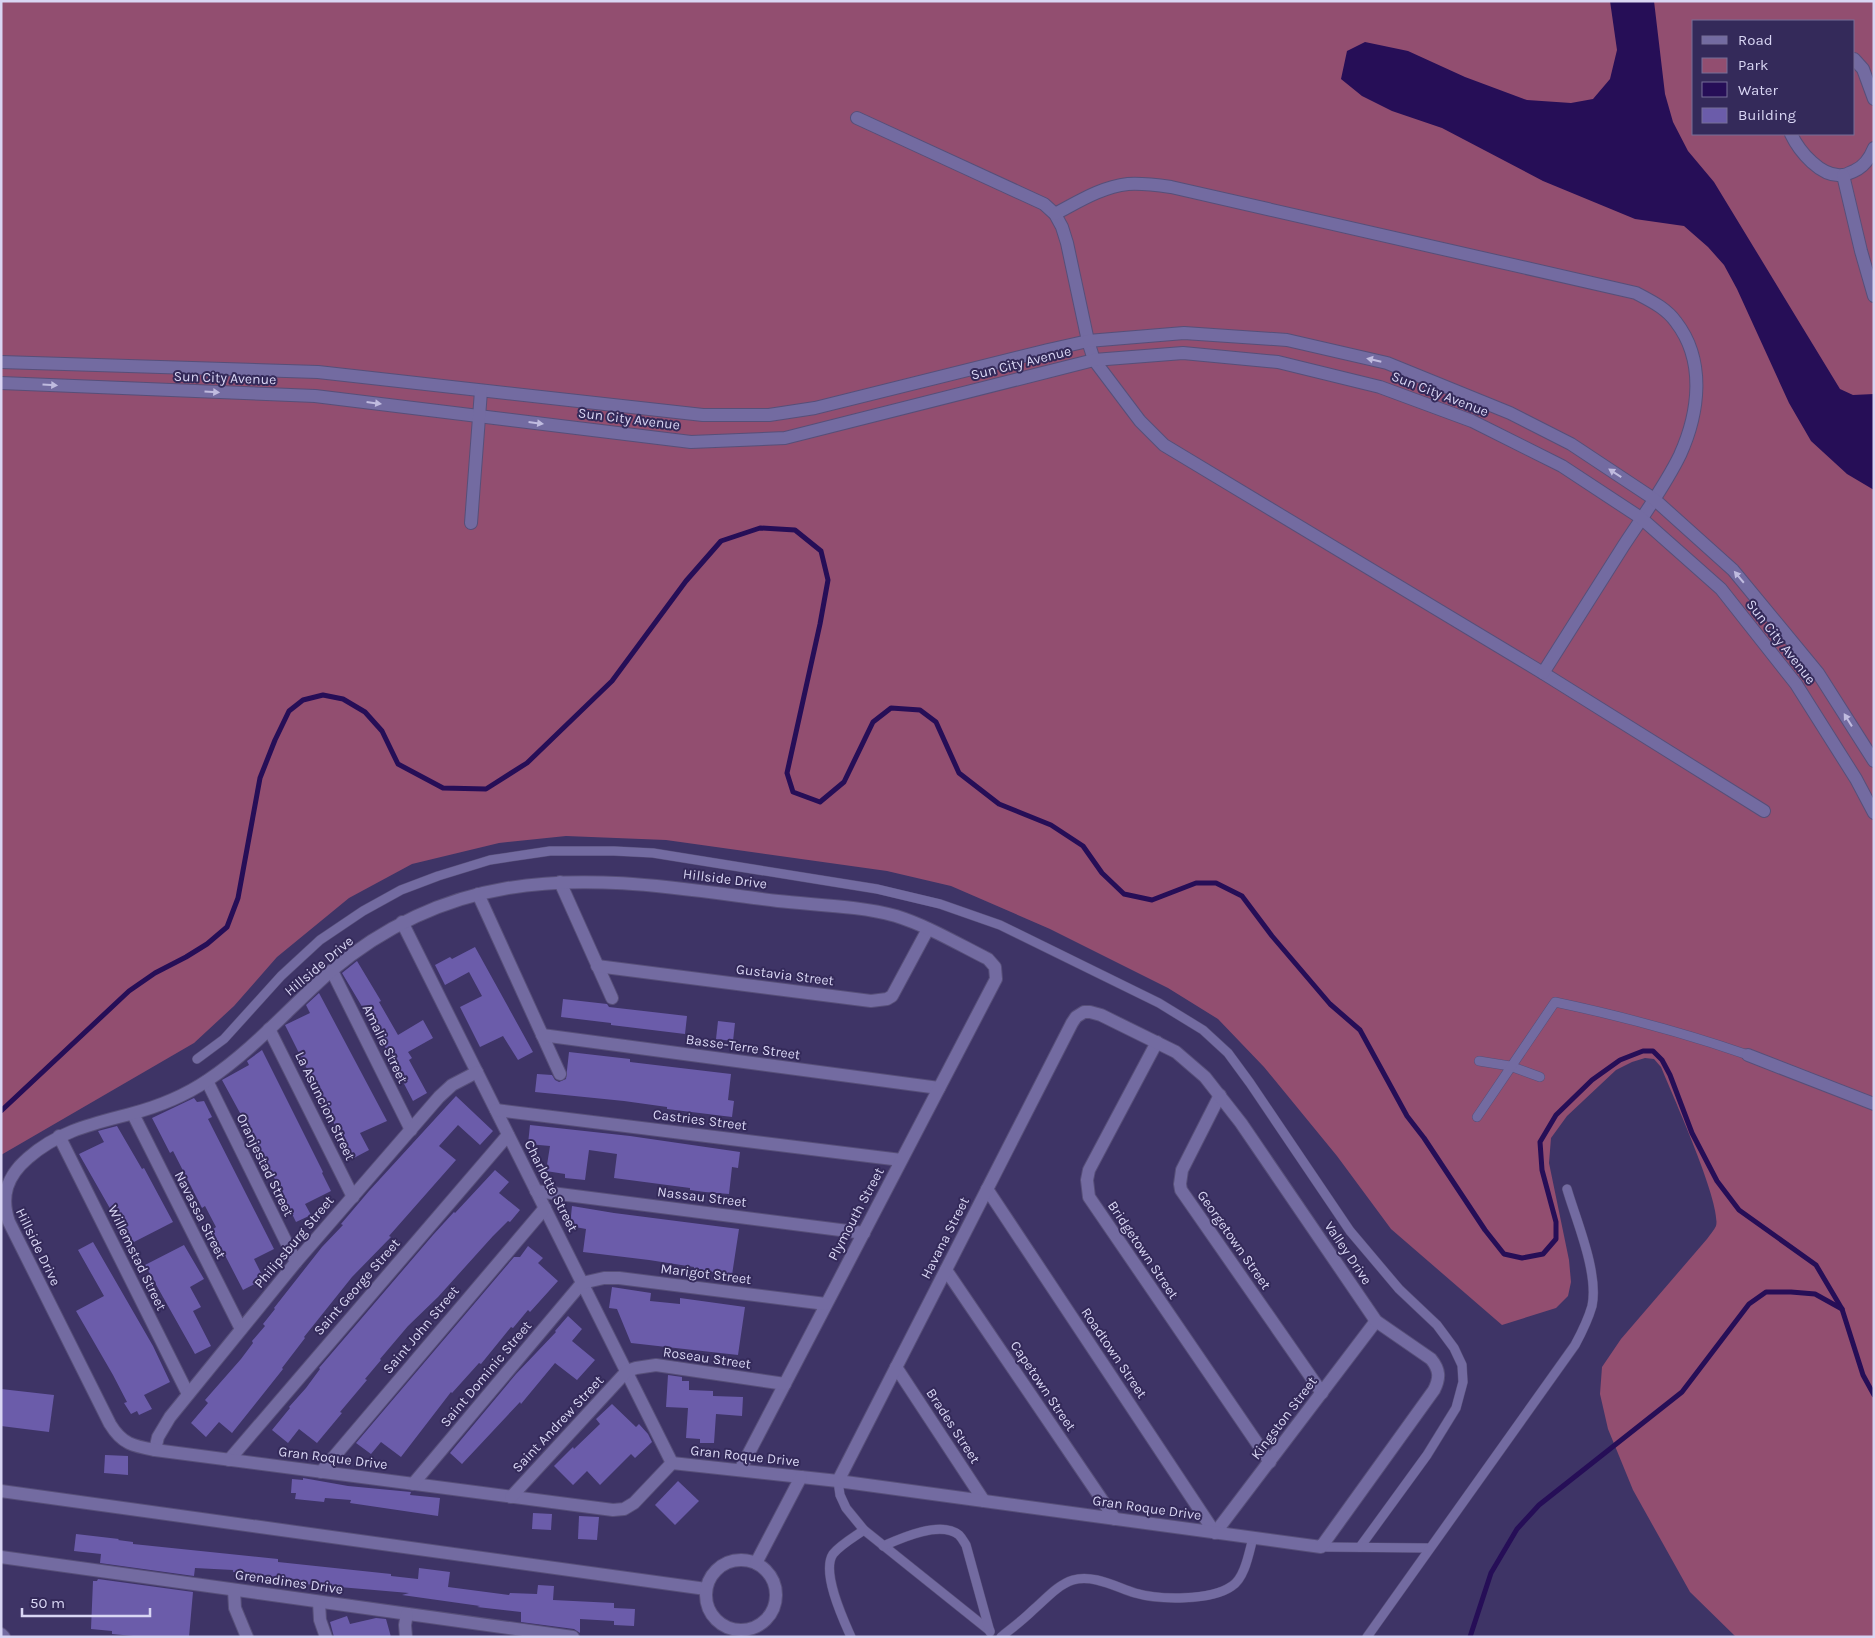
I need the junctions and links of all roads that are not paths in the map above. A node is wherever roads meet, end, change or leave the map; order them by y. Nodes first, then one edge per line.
1 (1855, 60) edge
2 (1868, 66) edge
3 (1874, 99) edge
4 (857, 118) dead end
5 (1792, 135) edge
6 (1874, 148) edge
7 (1843, 175) junction
8 (1055, 214) junction
9 (1874, 296) edge
10 (1088, 341) junction
11 (1094, 360) junction
12 (1, 362) edge
13 (1, 383) edge
14 (481, 391) junction
15 (480, 416) junction
16 (1654, 499) junction
17 (1641, 518) junction
18 (471, 523) dead end
19 (1542, 673) junction
20 (1874, 762) edge
21 (1764, 811) dead end
22 (1874, 814) edge
23 (560, 882) junction
24 (478, 894) junction
25 (402, 922) junction
26 (928, 929) junction
27 (598, 966) junction
28 (332, 971) junction
29 (996, 971) joint
30 (612, 998) dead end
31 (1084, 1012) joint
32 (269, 1029) junction
33 (542, 1035) junction
34 (1157, 1042) junction
35 (1748, 1055) joint
36 (197, 1059) dead end
37 (1479, 1061) dead end
38 (1510, 1066) junction
39 (477, 1072) junction
40 (560, 1074) dead end
41 (1540, 1076) dead end
42 (207, 1080) junction
43 (939, 1088) junction
44 (1220, 1095) junction
45 (1874, 1104) edge
46 (496, 1110) junction
47 (133, 1114) junction
48 (1477, 1117) dead end
49 (411, 1130) junction
50 (508, 1134) junction
51 (60, 1136) junction
52 (902, 1160) junction
53 (1566, 1188) dead end
54 (987, 1189) junction
55 (536, 1191) junction
56 (353, 1197) junction
57 (545, 1208) junction
58 (864, 1233) junction
59 (296, 1262) junction
60 (946, 1270) junction
61 (582, 1283) junction
62 (826, 1304) junction
63 (1376, 1321) junction
64 (241, 1329) junction
65 (896, 1367) junction
66 (626, 1371) junction
67 (785, 1384) junction
68 (1322, 1392) junction
69 (188, 1394) junction
70 (155, 1450) junction
71 (229, 1460) junction
72 (1270, 1462) junction
73 (672, 1463) junction
74 (740, 1470) junction
75 (320, 1472) junction
76 (801, 1477) junction
77 (838, 1481) junction
78 (413, 1484) junction
79 (1, 1491) edge
80 (511, 1497) junction
81 (984, 1501) junction
82 (1115, 1519) junction
83 (864, 1530) junction
84 (1215, 1533) junction
85 (1253, 1538) junction
86 (882, 1546) junction
87 (1321, 1547) junction
88 (1360, 1547) junction
89 (1429, 1548) junction
90 (1, 1557) edge
91 (756, 1563) junction
92 (706, 1589) junction
93 (234, 1590) junction
94 (319, 1602) junction
95 (407, 1614) junction
96 (501, 1632) edge
97 (756, 1632) edge
98 (1, 1634) edge
99 (991, 1634) edge
100 (4, 1637) edge
101 (247, 1637) edge
102 (326, 1637) edge
103 (406, 1637) edge
104 (573, 1637) edge
105 (851, 1637) edge
106 (1001, 1637) edge
107 (1367, 1637) edge

1 - 2 street
2 - 3 street
4 - 8 street
5 - 7 street
6 - 7 street
7 - 9 street
8 - 10 street
8 - 16 street
10 - 11 street
10 - 14 street, Sun City Avenue
16 -> 10 street, Sun City Avenue
15 -> 11 street, Sun City Avenue
11 - 17 street, Sun City Avenue
11 - 19 street
12 - 14 street, Sun City Avenue
13 -> 15 street, Sun City Avenue
14 - 15 street
15 - 18 street
16 - 17 street
20 -> 16 street, Sun City Avenue
17 - 19 street
17 - 22 street, Sun City Avenue
19 - 21 street
23 - 24 street, Hillside Drive
23 - 26 street, Hillside Drive
23 - 27 street
24 - 25 street, Hillside Drive
24 - 33 street
25 - 28 street, Hillside Drive
25 - 39 street, Charlotte Street
26 - 27 street, Gustavia Street
26 - 29 street, Hillside Drive
27 - 30 street
28 - 32 street, Hillside Drive
28 - 49 street, Amalie Street
29 - 43 street, Plymouth Street
31 - 34 street, Valley Drive
31 - 54 street, Havana Street
32 - 42 street, Hillside Drive
32 - 56 street, La Asuncion Street
33 - 40 street
33 - 43 street, Basse-Terre Street
34 - 44 street, Valley Drive
34 - 72 street, Bridgetown Street
35 - 38 lane
35 - 45 street
36 - 88 lane
37 - 38 lane
38 - 41 lane
38 - 48 lane
39 - 46 street, Charlotte Street
39 - 49 street, Philipsburg Street
42 - 47 street, Hillside Drive
42 - 59 street, Oranjestad Street
43 - 52 street, Plymouth Street
44 - 63 street, Valley Drive
44 - 68 street, Georgetown Street
46 - 50 street, Charlotte Street
46 - 52 street, Castries Street
47 - 51 street, Hillside Drive
47 - 64 street, Navassa Street
49 - 56 street, Philipsburg Street
50 - 55 street, Charlotte Street
50 - 71 street, Saint George Street
51 - 69 street, Willemstad Street
51 - 70 street, Hillside Drive
52 - 58 street, Plymouth Street
53 - 89 lane
54 - 60 street, Havana Street
54 - 84 street, Roadtown Street
55 - 57 street, Charlotte Street
55 - 58 street, Nassau Street
56 - 59 street, Philipsburg Street
57 - 61 street, Charlotte Street
57 - 75 street, Saint John Street
58 - 62 street, Plymouth Street
59 - 64 street, Philipsburg Street
60 - 65 street, Havana Street
60 - 82 street, Capetown Street
61 - 62 street, Marigot Street
61 - 66 street, Charlotte Street
61 - 78 street, Saint Dominic Street
62 - 67 street, Plymouth Street
63 - 68 street, Kingston Street
63 - 87 street, Valley Drive
64 - 69 street, Philipsburg Street
65 - 77 street, Havana Street
65 - 81 street, Brades Street
66 - 67 street, Roseau Street
66 - 73 street, Charlotte Street
66 - 80 street, Saint Andrew Street
67 - 74 street, Plymouth Street
68 - 72 street, Kingston Street
69 - 70 street, Philipsburg Street
70 - 71 street, Gran Roque Drive
71 - 75 street, Gran Roque Drive
72 - 84 street, Kingston Street
73 - 74 street, Gran Roque Drive
73 - 80 street, Gran Roque Drive
74 - 76 street, Gran Roque Drive
75 - 78 street, Gran Roque Drive
76 - 77 street, Gran Roque Drive
76 - 91 street
77 - 81 street, Gran Roque Drive
77 - 83 lane
78 - 80 street, Gran Roque Drive
79 - 92 street
81 - 82 street, Gran Roque Drive
82 - 84 street, Gran Roque Drive
83 - 86 lane
83 - 105 lane
84 - 85 street, Gran Roque Drive
85 - 87 street, Gran Roque Drive
85 - 106 lane
86 - 99 lane
86 - 99 lane
87 - 88 lane
88 - 89 lane
89 - 107 lane
90 - 93 street, Grenadines Drive
91 - 92 street
91 - 97 street
92 - 97 street
93 - 94 street, Grenadines Drive
93 - 101 street
94 - 95 street, Grenadines Drive
94 - 102 street
95 - 96 street, Grenadines Drive
95 - 103 street
96 - 104 street, Grenadines Drive
98 - 100 street

